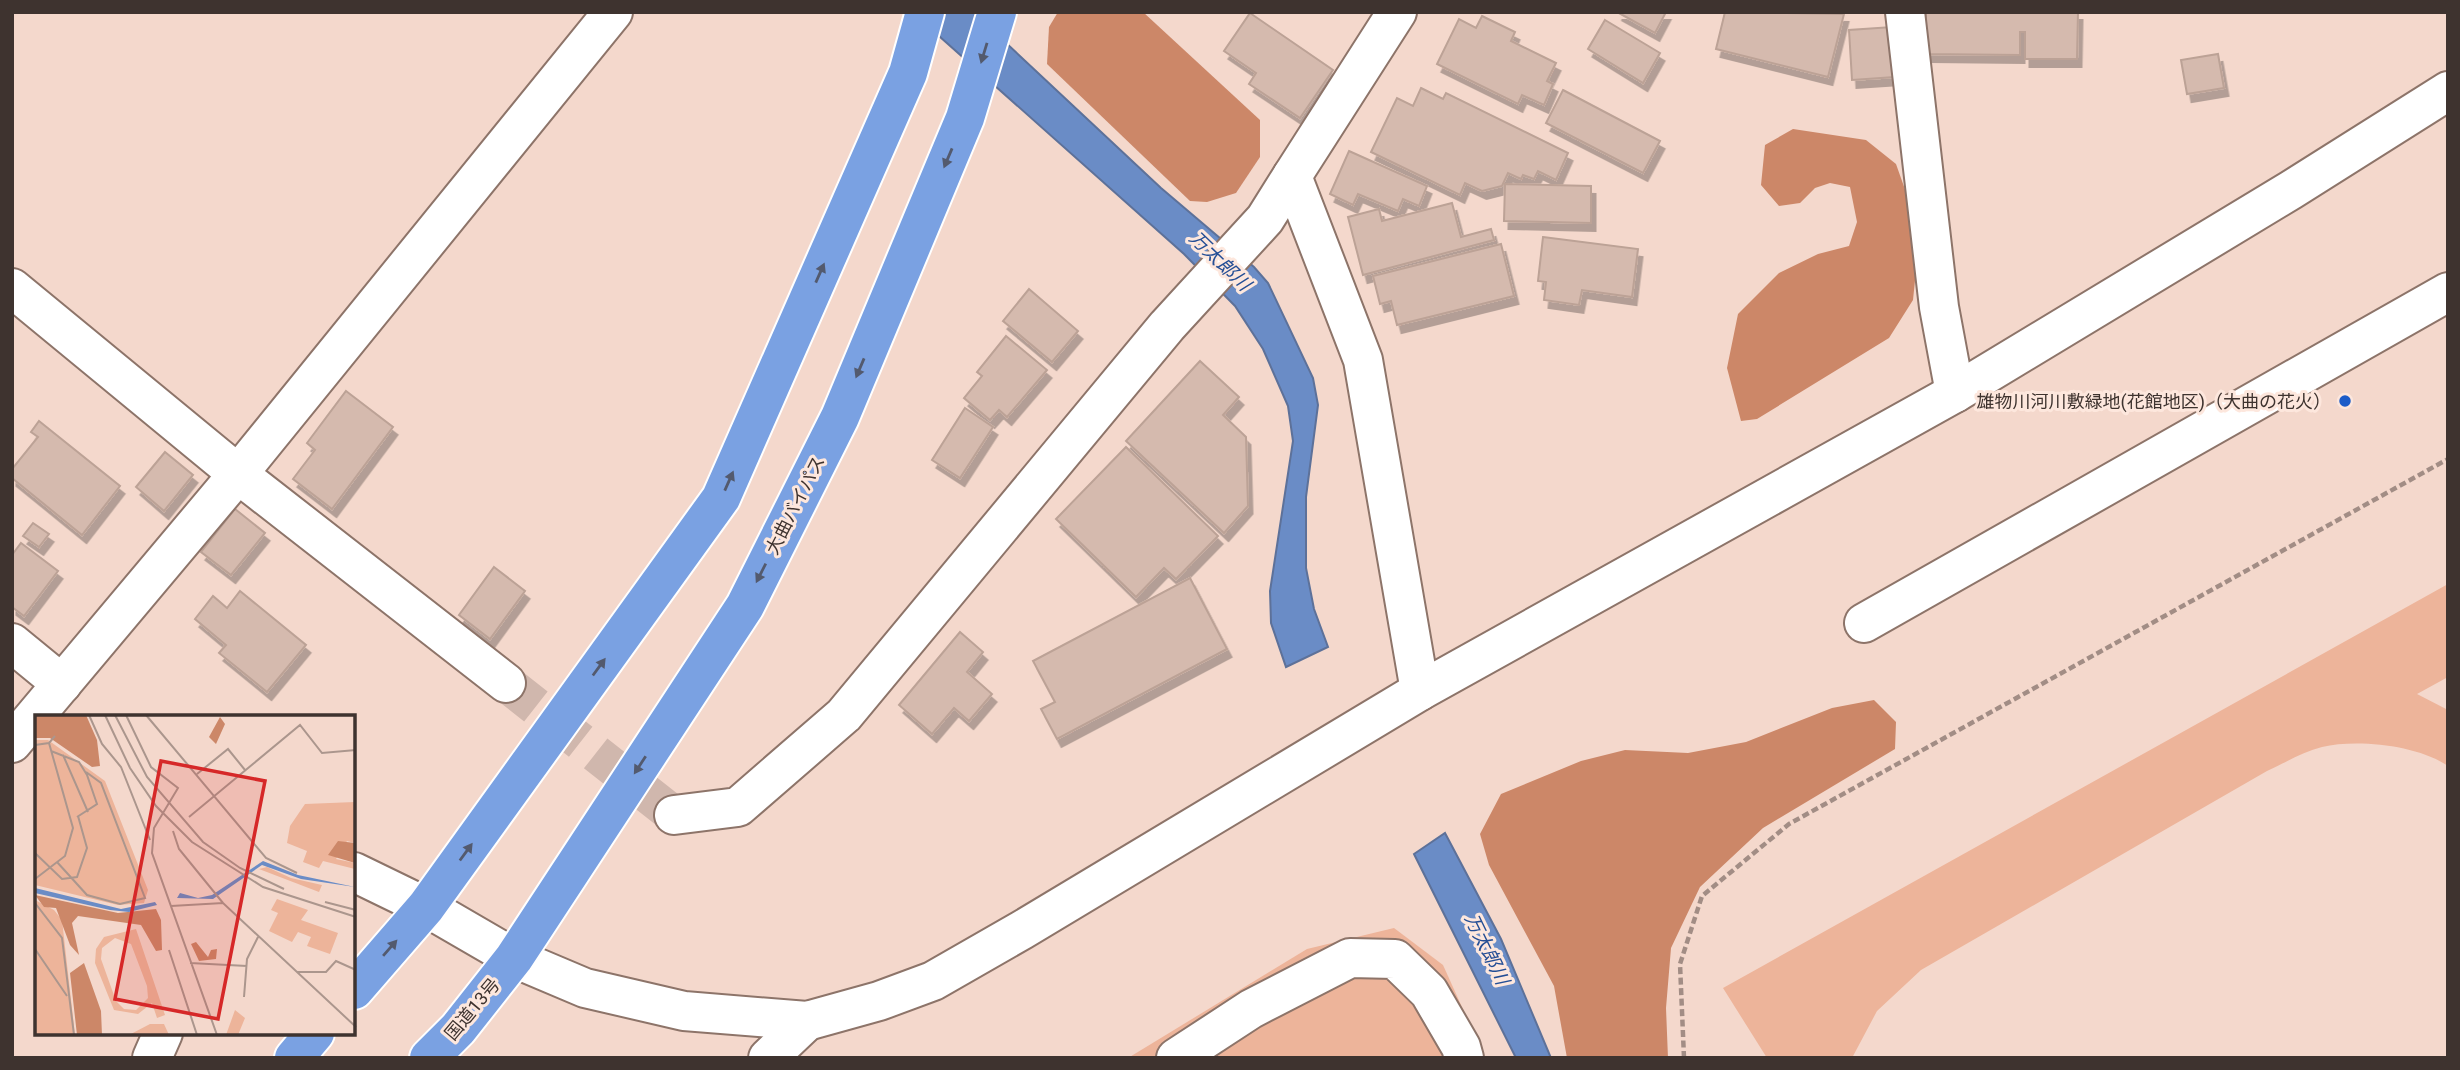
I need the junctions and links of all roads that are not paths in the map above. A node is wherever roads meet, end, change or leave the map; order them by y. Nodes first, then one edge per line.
1 (613, 12) edge
2 (997, 12) edge
3 (1398, 12) edge
4 (1906, 12) edge
5 (920, 30) edge
6 (2448, 91) edge
7 (1292, 176) junction
8 (12, 288) edge
9 (2448, 292) edge
10 (1955, 393) junction
11 (238, 474) junction
12 (1864, 623) dead end
13 (12, 643) edge
14 (62, 684) junction
15 (506, 684) tunnel mouth
16 (1420, 691) junction
17 (36, 715) edge
18 (35, 716) edge
19 (12, 743) edge
20 (674, 815) dead end
21 (355, 872) edge
22 (426, 907) junction
23 (514, 958) junction
24 (355, 989) edge
25 (807, 1021) junction
26 (162, 1035) edge
27 (313, 1035) edge
28 (152, 1058) edge
29 (294, 1058) edge
30 (429, 1058) edge
31 (768, 1058) edge
32 (1177, 1058) edge
33 (1464, 1058) edge

1 - 11 street
2 -> 23 highway, 大曲バイパス
3 - 7 street
4 - 10 street
22 -> 5 highway
6 - 10 street
7 - 16 street
7 - 20 street
8 - 11 street
9 - 12 street
10 - 16 street
11 - 14 street
11 - 15 street
13 - 14 street
14 - 17 street
16 - 25 street
18 - 19 street
21 - 22 street
22 - 23 street
24 -> 22 highway
23 - 25 street
23 - 30 highway, 国道13号
25 - 31 street
26 - 28 street
27 - 29 highway
32 - 33 street

